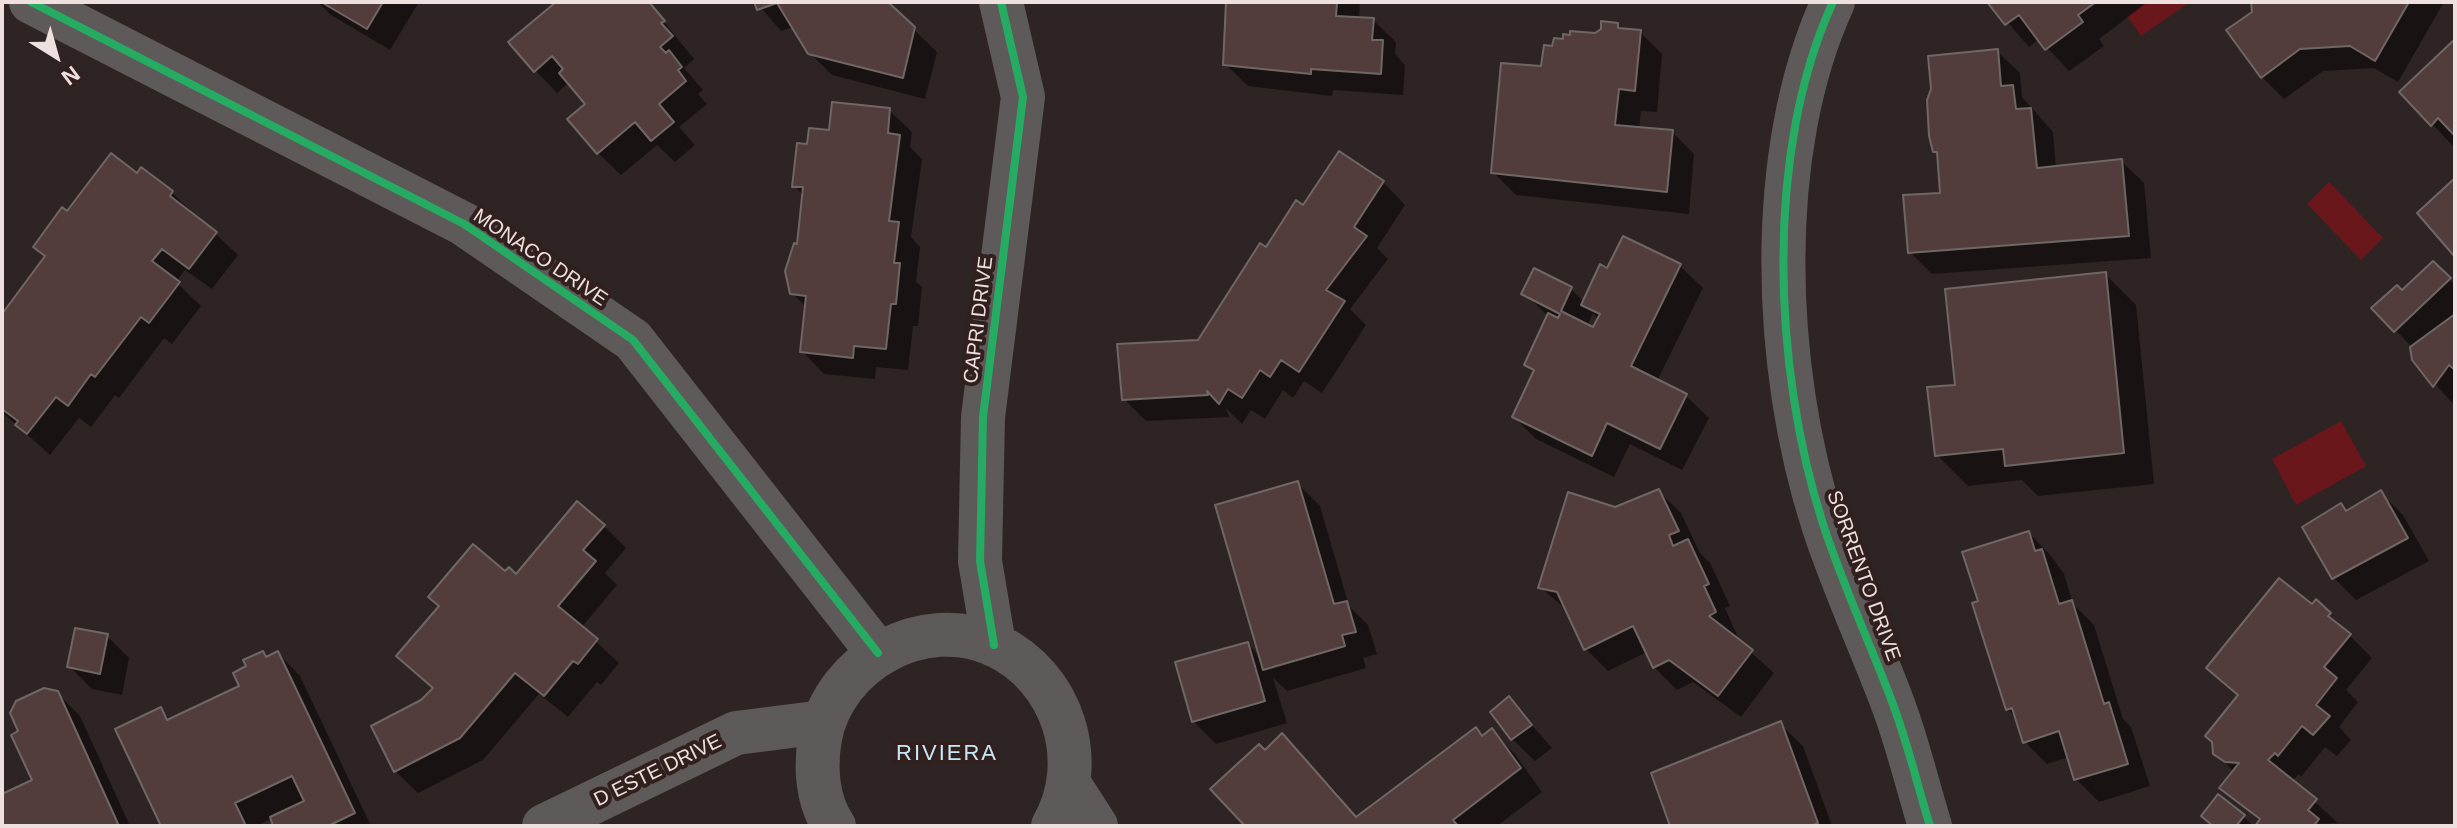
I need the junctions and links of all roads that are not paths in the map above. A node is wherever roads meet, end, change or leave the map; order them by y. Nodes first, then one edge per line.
1 (31, 2) edge
2 (1001, 2) edge
3 (1833, 2) edge
4 (994, 645) junction
5 (878, 653) junction
6 (823, 722) junction
7 (1069, 784) junction
8 (829, 825) edge
9 (544, 826) edge
10 (1053, 826) edge
11 (1096, 826) edge
12 (1930, 826) edge

1 - 5 street, MONACO DRIVE
2 - 4 street, CAPRI DRIVE
3 - 12 street, SORRENTO DRIVE
4 - 5 street
4 - 7 street
5 - 6 street
6 - 8 street
6 - 9 street, D ESTE DRIVE
7 - 10 street
7 - 11 street

